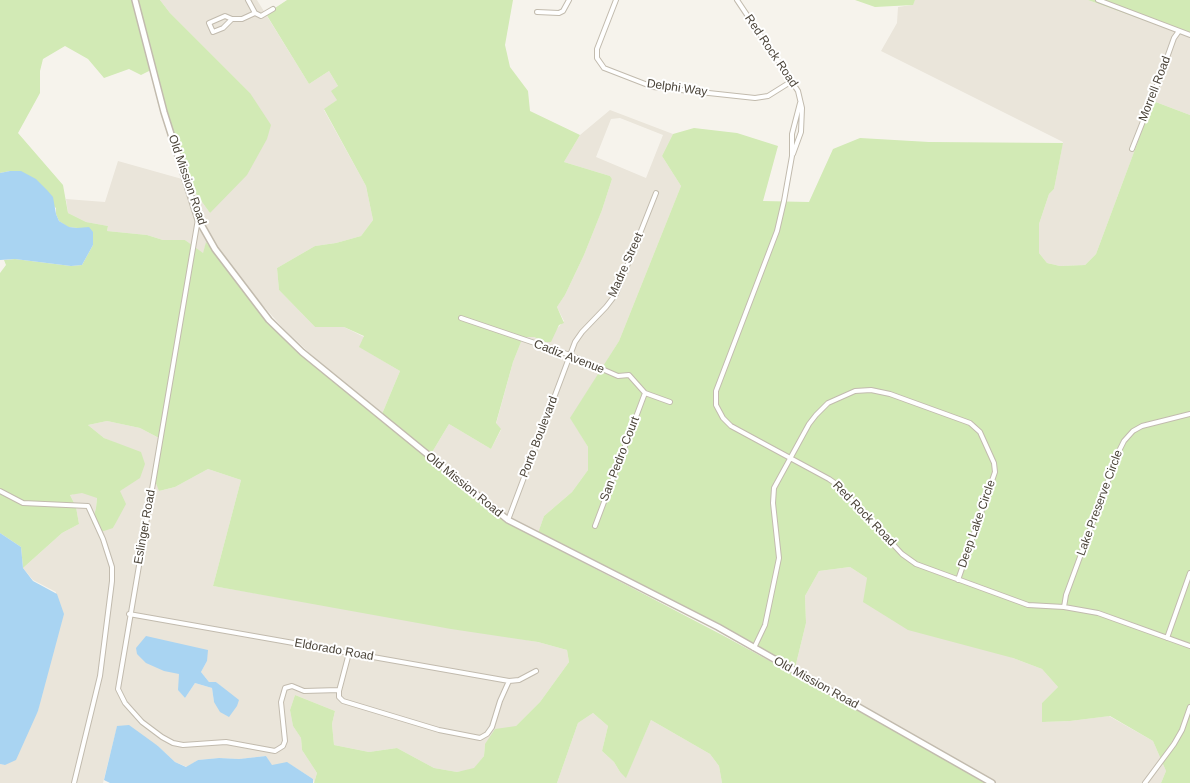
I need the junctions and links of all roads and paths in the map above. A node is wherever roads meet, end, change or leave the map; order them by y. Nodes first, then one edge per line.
1 (135, 0) edge
2 (248, 0) edge
3 (569, 0) edge
4 (616, 0) edge
5 (737, 0) edge
6 (1098, 0) edge
7 (273, 9) dead end
8 (537, 12) dead end
9 (255, 13) junction
10 (232, 19) junction
11 (1179, 31) junction
12 (1190, 35) edge
13 (792, 81) junction
14 (800, 104) junction
15 (793, 129) junction
16 (801, 132) junction
17 (1132, 149) dead end
18 (792, 156) junction
19 (656, 193) dead end
20 (198, 219) junction
21 (462, 318) dead end
22 (570, 355) junction
23 (645, 393) junction
24 (670, 402) dead end
25 (1190, 414) edge
26 (790, 458) junction
27 (0, 491) edge
28 (508, 520) junction
29 (595, 526) dead end
30 (1190, 573) edge
31 (958, 580) junction
32 (1064, 607) junction
33 (129, 614) junction
34 (1167, 638) junction
35 (1190, 646) edge
36 (754, 648) junction
37 (349, 653) junction
38 (536, 671) dead end
39 (510, 681) junction
40 (339, 690) junction
41 (1190, 708) edge
42 (74, 783) edge
43 (992, 783) edge
44 (1145, 783) edge

1 - 20 street, Old Mission Road
2 - 9 street
3 - 8 street
4 - 13 street, Delphi Way
5 - 13 street, Red Rock Road
6 - 11 street
7 - 9 street
9 - 10 street
10 - 10 street
11 - 12 street
11 - 17 street, Morrell Road
13 - 14 street, Red Rock Road
14 - 15 street, Red Rock Road
14 - 16 street, Red Rock Road
15 - 16 street
15 - 18 street, Red Rock Road
16 - 18 street, Red Rock Road
18 - 26 street, Red Rock Road
19 - 22 street, Madre Street
20 - 28 street, Old Mission Road
20 - 33 street, Eslinger Road
21 - 22 street, Cadiz Avenue
22 - 23 street, Cadiz Avenue
22 - 28 street, Porto Boulevard
23 - 24 street, Cadiz Avenue
23 - 29 street, San Pedro Court
25 - 32 street, Lake Preserve Circle
26 - 31 street, Red Rock Road
26 - 31 street, Deep Lake Circle
26 - 36 street, Deep Lake Circle
27 - 42 street
28 - 36 street, Old Mission Road
30 - 34 street
31 - 32 street, Red Rock Road
32 - 34 street, Red Rock Road
33 - 37 street, Eldorado Road
33 - 40 street, Eslinger Road
34 - 35 street, Red Rock Road
36 - 43 street, Old Mission Road
37 - 39 street, Eldorado Road
37 - 40 street
38 - 39 street, Eldorado Road
39 - 40 street
41 - 44 street

